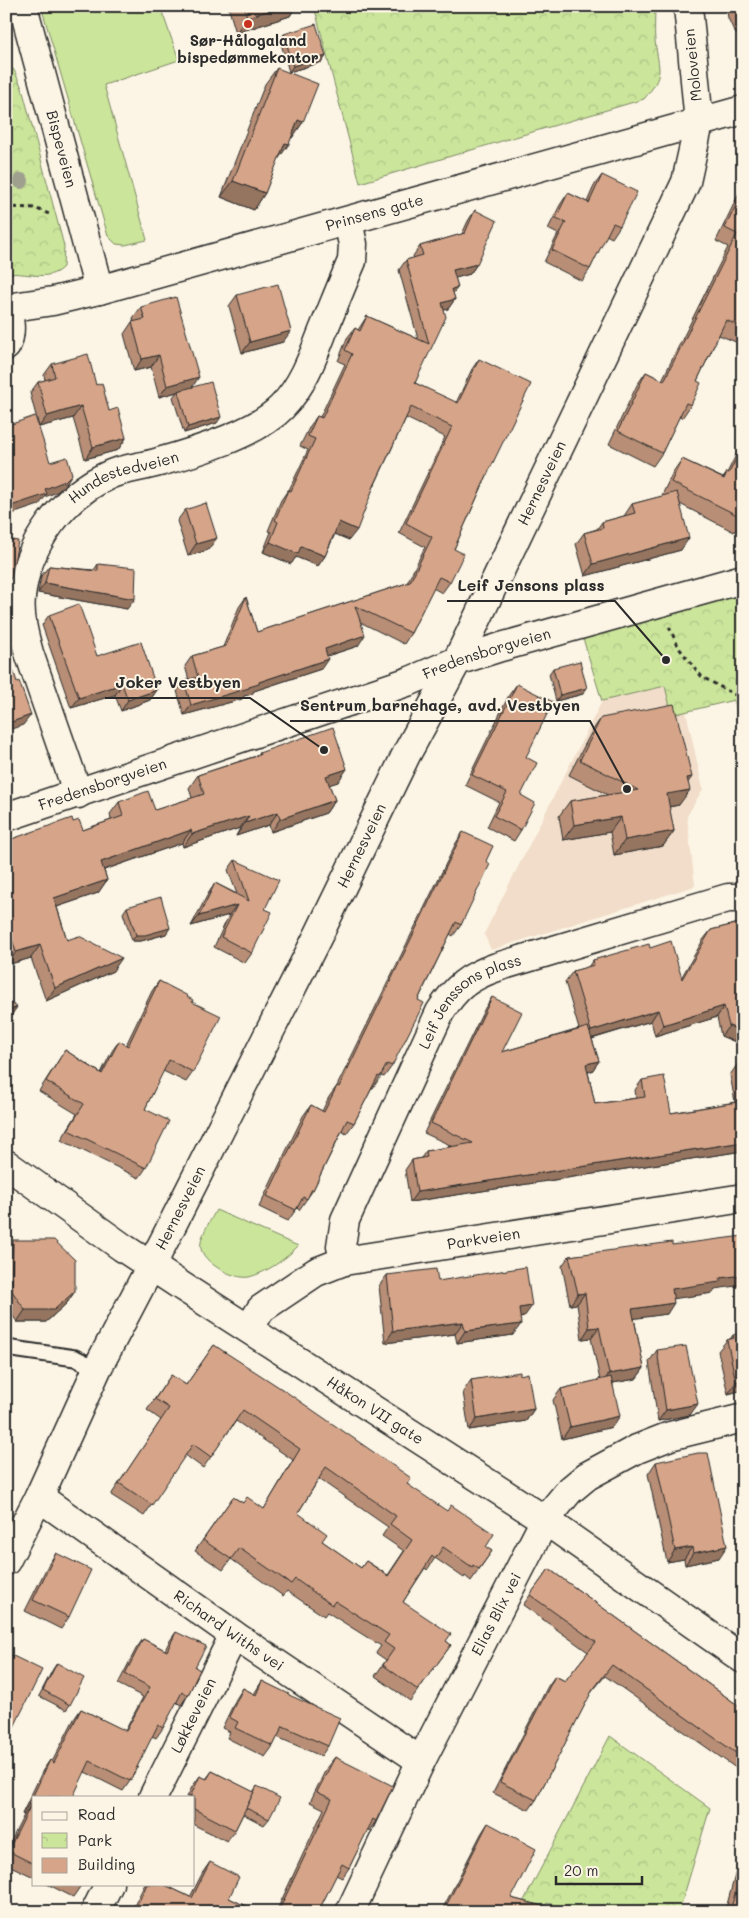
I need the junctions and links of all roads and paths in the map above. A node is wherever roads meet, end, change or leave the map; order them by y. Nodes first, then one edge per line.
1 (23, 6) edge
2 (688, 6) edge
3 (743, 110) edge
4 (699, 123) junction
5 (6, 206) edge
6 (56, 217) dead end
7 (348, 222) junction
8 (99, 290) junction
9 (7, 308) edge
10 (6, 346) edge
11 (743, 579) edge
12 (667, 622) dead end
13 (457, 661) junction
14 (743, 700) edge
15 (78, 794) junction
16 (6, 817) edge
17 (743, 898) edge
18 (6, 1164) edge
19 (743, 1198) edge
20 (344, 1261) junction
21 (152, 1265) junction
22 (248, 1328) junction
23 (6, 1348) edge
24 (97, 1369) junction
25 (743, 1418) edge
26 (39, 1497) junction
27 (545, 1520) junction
28 (6, 1561) edge
29 (234, 1635) junction
30 (743, 1659) edge
31 (421, 1761) junction
32 (154, 1796) edge
33 (108, 1886) edge
34 (95, 1912) edge
35 (350, 1912) edge

1 - 8 street, Bispeveien
2 - 4 street, Moloveien
3 - 4 street, Prinsens gate
4 - 7 street, Prinsens gate
4 - 13 street, Hernesveien
5 - 6 path
7 - 8 street, Prinsens gate
7 - 15 street, Hundestedveien
8 - 9 street, Prinsens gate
9 - 10 street
11 - 13 street, Fredensborgveien
12 - 14 path
13 - 15 street, Fredensborgveien
13 - 21 street, Hernesveien
15 - 16 street, Fredensborgveien
17 - 20 street, Leif Jenssons plass
18 - 21 street, Håkon VII gate
19 - 20 street, Parkveien
20 - 22 street, Parkveien
21 - 22 street, Håkon VII gate
21 - 24 street, Hernesveien
22 - 27 street, Håkon VII gate
23 - 24 lane
24 - 26 street, Hernesveien
25 - 27 street, Elias Blix vei
26 - 28 street, Hernesveien
26 - 29 street, Richard Withs vei
27 - 30 street, Håkon VII gate
27 - 31 street, Elias Blix vei
29 - 31 street, Richard Withs vei
29 - 32 street, Løkkeveien
31 - 35 street, Elias Blix vei
33 - 34 street

